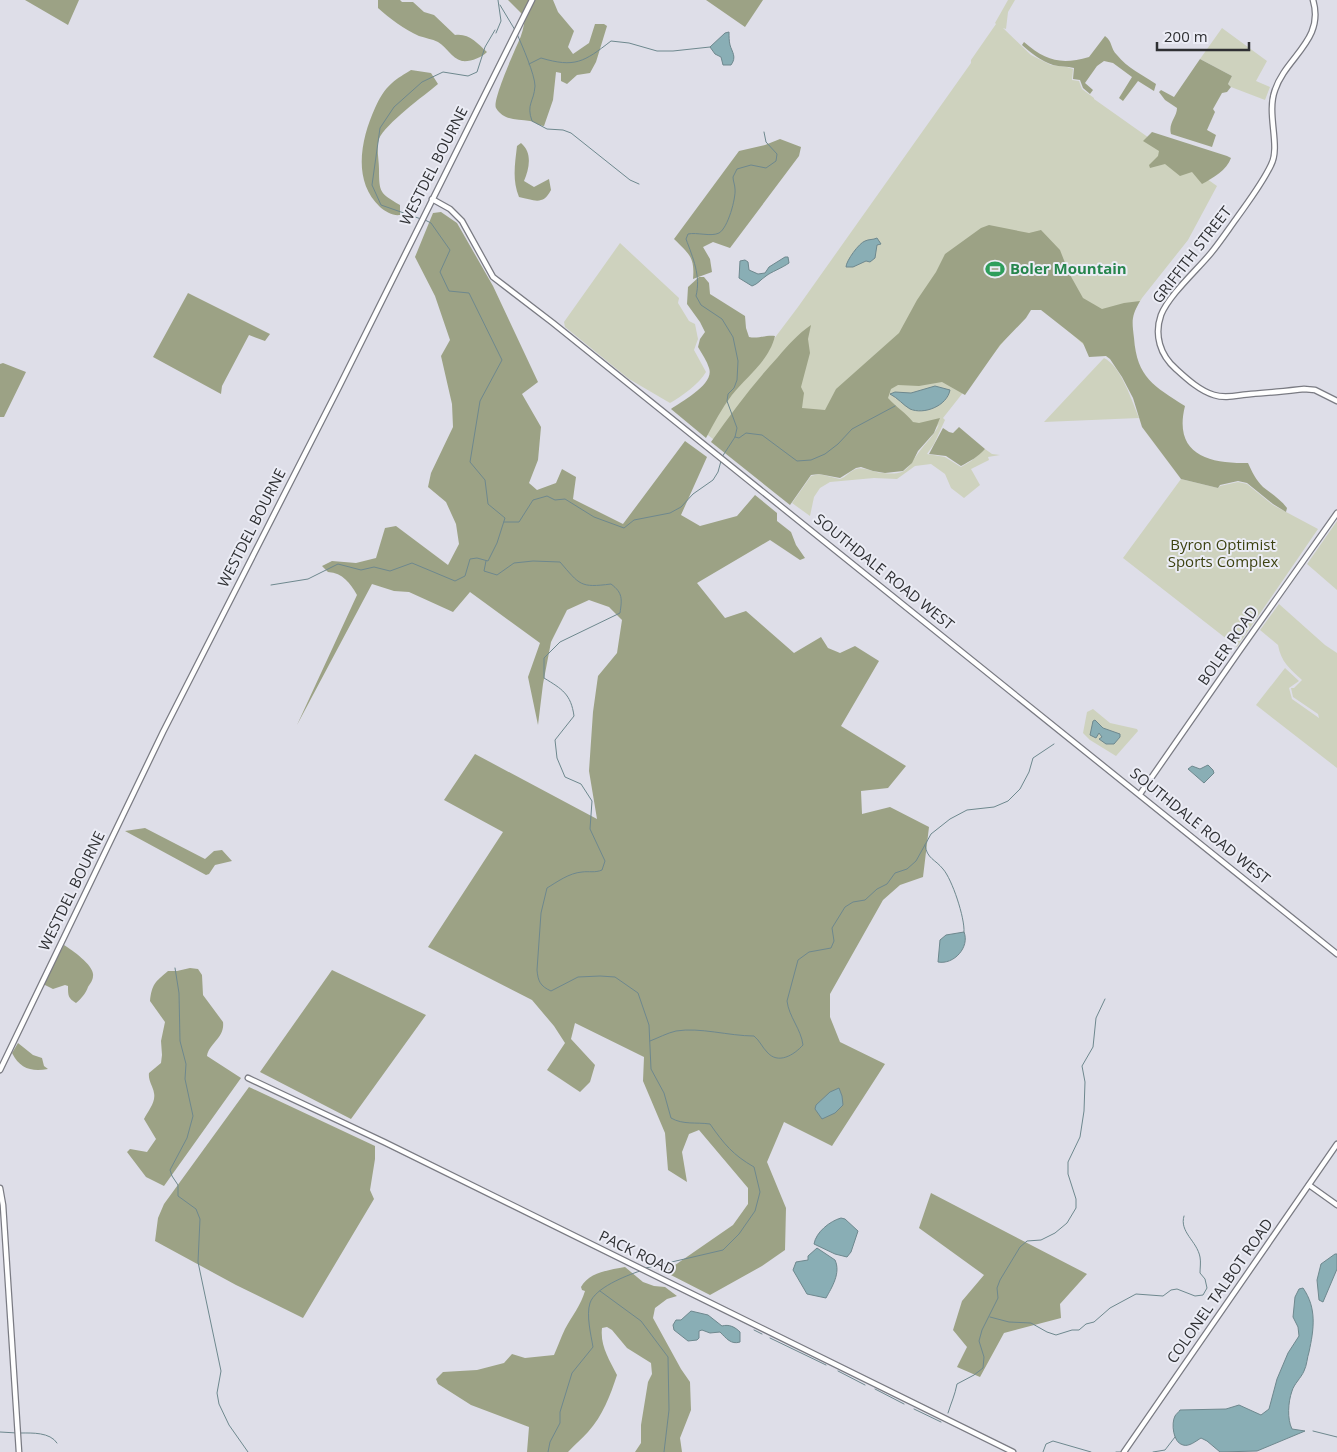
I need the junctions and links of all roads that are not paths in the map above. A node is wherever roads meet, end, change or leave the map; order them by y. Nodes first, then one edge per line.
1 (532, 0) edge
2 (1313, 0) edge
3 (432, 199) junction
4 (1337, 401) edge
5 (1337, 513) edge
6 (1140, 794) junction
7 (1337, 954) edge
8 (0, 1070) edge
9 (248, 1078) dead end
10 (1337, 1144) edge
11 (1309, 1184) junction
12 (0, 1188) edge
13 (1337, 1205) edge
14 (19, 1452) edge
15 (1014, 1452) edge
16 (1124, 1452) edge

1 - 3 main road, WESTDEL BOURNE
2 - 4 main road, GRIFFITH STREET
3 - 6 main road, SOUTHDALE ROAD WEST
3 - 8 main road, WESTDEL BOURNE
5 - 6 main road, BOLER ROAD
6 - 7 main road, SOUTHDALE ROAD WEST
9 - 15 main road, PACK ROAD
10 - 11 main road, COLONEL TALBOT ROAD
11 - 13 main road
11 - 16 main road, COLONEL TALBOT ROAD
12 - 14 main road

